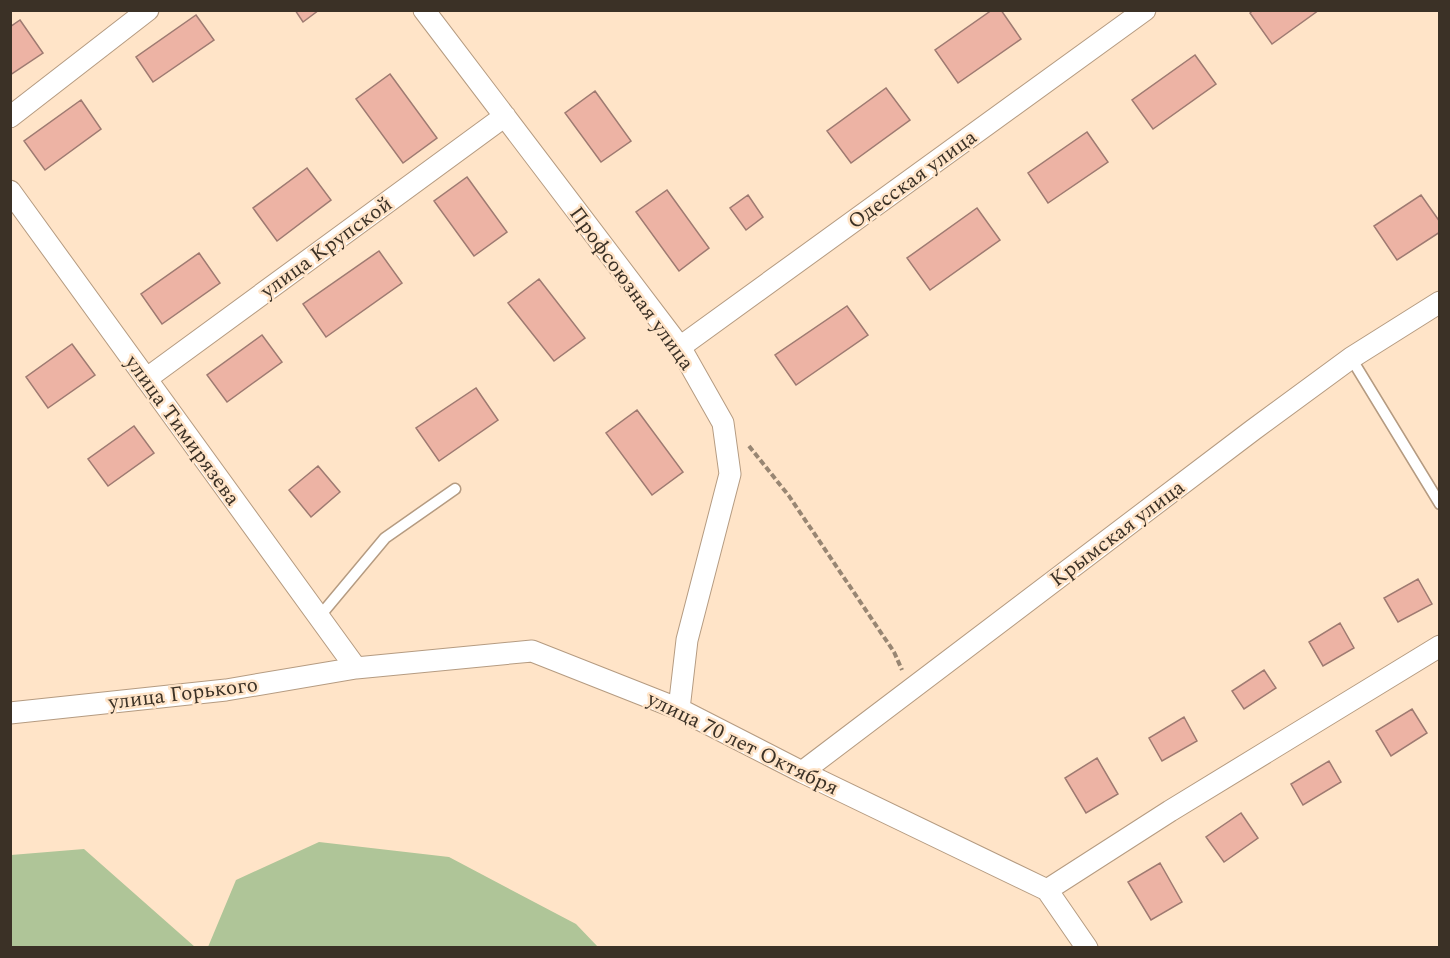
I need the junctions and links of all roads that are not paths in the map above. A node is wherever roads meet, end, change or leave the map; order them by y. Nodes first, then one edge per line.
1 (148, 10) edge
2 (1145, 10) edge
3 (430, 12) edge
4 (505, 116) junction
5 (10, 117) edge
6 (10, 191) edge
7 (1440, 302) edge
8 (680, 347) junction
9 (1352, 358) junction
10 (146, 379) junction
11 (456, 489) dead end
12 (1440, 504) edge
13 (319, 617) junction
14 (1440, 646) edge
15 (356, 668) junction
16 (679, 709) junction
17 (10, 712) edge
18 (802, 772) junction
19 (1047, 890) junction
20 (1087, 948) edge

1 - 5 street
2 - 8 street, Одесская улица
3 - 4 street, Профсоюзная улица
4 - 8 street, Профсоюзная улица
4 - 10 street, улица Крупской
6 - 10 street, улица Тимирязева
7 - 9 street, Крымская улица
8 - 16 street, Профсоюзная улица
9 - 12 lane
9 - 18 street, Крымская улица
10 - 13 street, улица Тимирязева
11 - 13 lane
13 - 15 street, улица Тимирязева
14 - 19 street
15 - 16 street, улица 70 лет Октября
15 - 17 street, улица Горького
16 - 18 street, улица 70 лет Октября
18 - 19 street, улица 70 лет Октября
19 - 20 street, улица 70 лет Октября

